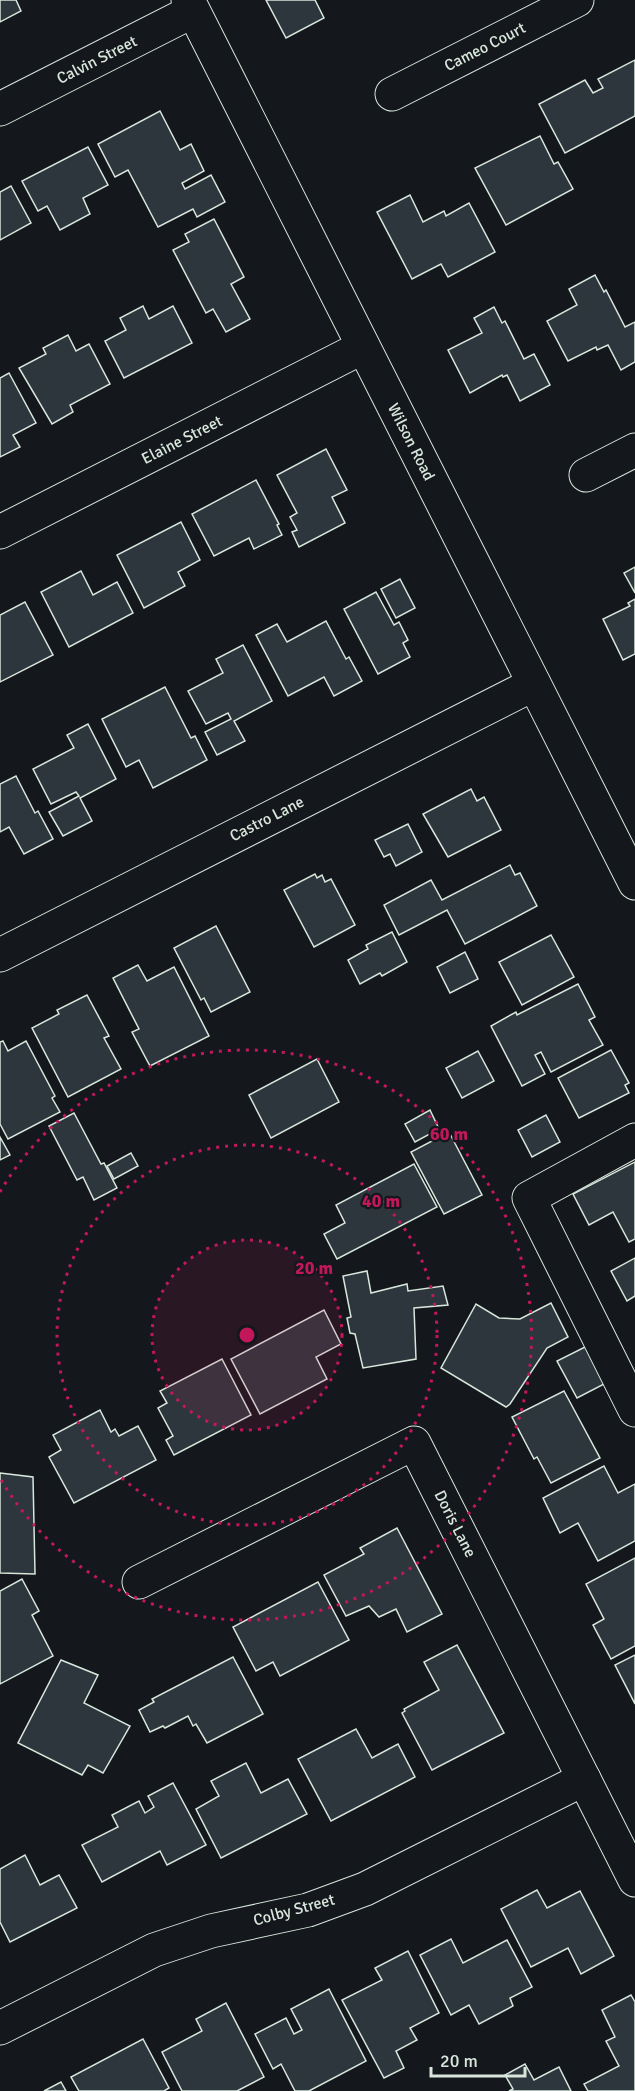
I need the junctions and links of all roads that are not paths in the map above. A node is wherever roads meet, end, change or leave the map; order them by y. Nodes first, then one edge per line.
1 (577, 0) edge
2 (190, 6) edge
3 (392, 94) dead end
4 (0, 109) edge
5 (363, 348) junction
6 (635, 450) edge
7 (586, 475) dead end
8 (0, 532) edge
9 (534, 684) junction
10 (635, 883) edge
11 (0, 955) edge
12 (635, 1140) edge
13 (635, 1410) edge
14 (139, 1582) dead end
15 (584, 1779) junction
16 (635, 1880) edge
17 (0, 2028) edge

1 - 3 street, Cameo Court
2 - 4 street, Calvin Street
2 - 5 street, Wilson Road
5 - 8 street, Elaine Street
5 - 9 street, Wilson Road
6 - 7 street
9 - 10 street, Wilson Road
9 - 11 street, Castro Lane
12 - 13 street
14 - 15 street, Doris Lane
15 - 16 street, Doris Lane
15 - 17 street, Colby Street

